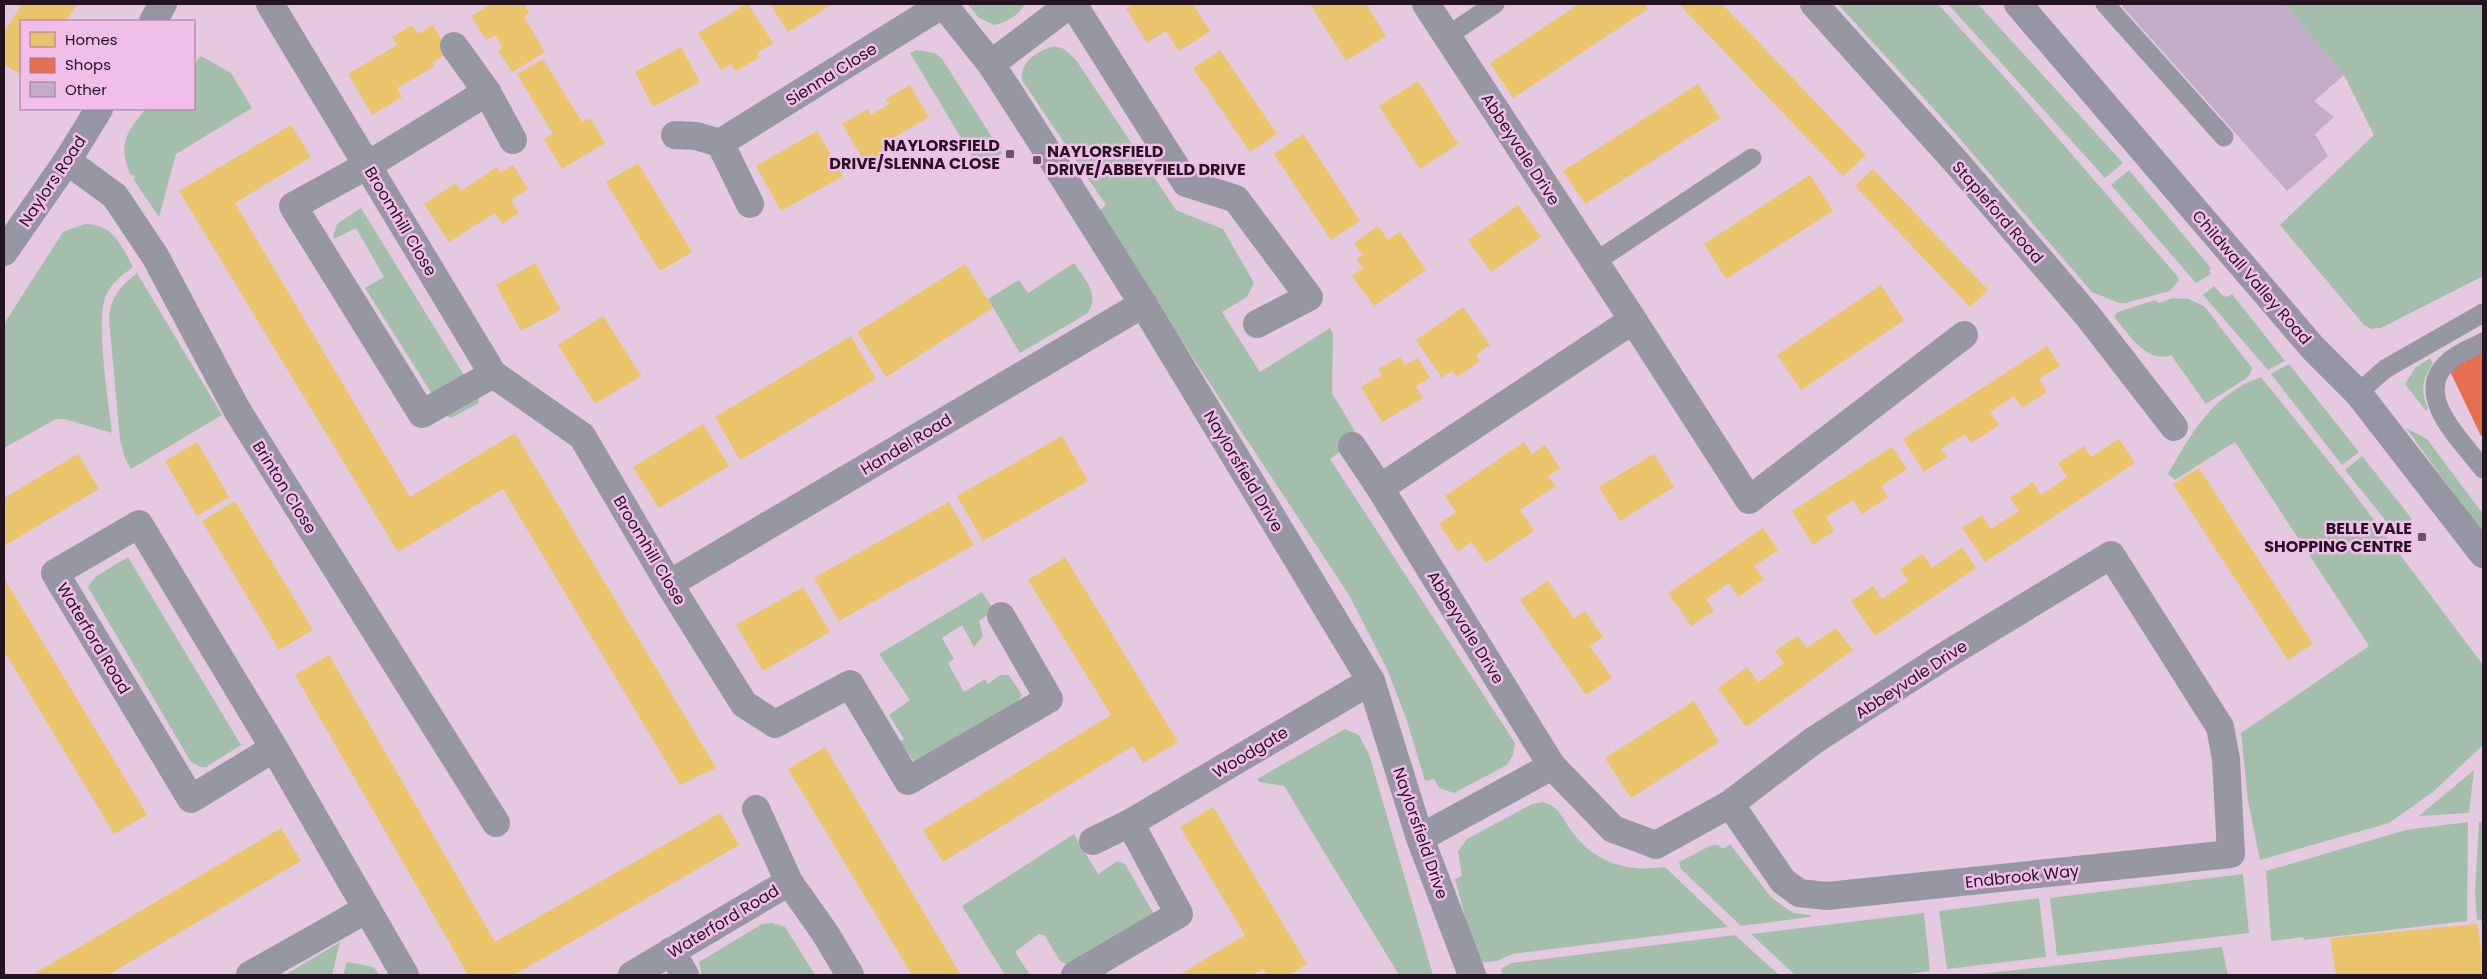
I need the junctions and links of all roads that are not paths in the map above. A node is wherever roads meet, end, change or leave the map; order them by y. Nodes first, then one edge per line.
1 (164, 4) edge
2 (270, 4) edge
3 (943, 4) edge
4 (1072, 4) edge
5 (1426, 4) edge
6 (1495, 4) edge
7 (1814, 4) edge
8 (2018, 4) edge
9 (2105, 4) edge
10 (154, 20) edge
11 (1447, 36) junction
12 (454, 46) dead end
13 (991, 64) junction
14 (488, 92) junction
15 (98, 110) edge
16 (675, 135) dead end
17 (2224, 137) dead end
18 (513, 140) dead end
19 (720, 143) junction
20 (1752, 158) dead end
21 (67, 161) junction
22 (368, 165) junction
23 (750, 204) dead end
24 (4, 252) edge
25 (1595, 262) junction
26 (1143, 304) junction
27 (2483, 312) edge
28 (1633, 320) junction
29 (1257, 324) dead end
30 (1964, 335) dead end
31 (2483, 342) edge
32 (493, 374) junction
33 (2358, 393) junction
34 (2174, 427) dead end
35 (1352, 446) dead end
36 (2483, 469) edge
37 (1380, 488) junction
38 (2483, 554) edge
39 (670, 584) junction
40 (1001, 616) dead end
41 (1371, 681) junction
42 (2220, 727) joint
43 (274, 748) junction
44 (1552, 766) junction
45 (1730, 804) junction
46 (756, 809) dead end
47 (496, 823) dead end
48 (1130, 823) junction
49 (1420, 838) junction
50 (1093, 842) dead end
51 (789, 882) junction
52 (367, 909) junction
53 (671, 951) junction
54 (250, 975) edge
55 (405, 975) edge
56 (632, 975) edge
57 (685, 975) edge
58 (850, 975) edge
59 (1075, 975) edge
60 (1472, 975) edge

1 - 10 main road
2 - 22 street, Broomhill Close
3 - 13 street, Naylorsfield Drive
3 - 19 street, Sienna Close
4 - 13 street
4 - 29 street
5 - 11 street, Abbeyvale Drive
6 - 11 lane
7 - 34 street, Stapleford Road
8 - 33 main road, Childwall Valley Road
9 - 17 lane
11 - 25 street, Abbeyvale Drive
12 - 14 street
13 - 26 street, Naylorsfield Drive
14 - 18 street
14 - 22 street
15 - 21 main road, Naylors Road
16 - 19 street
19 - 23 street
20 - 25 lane
21 - 24 main road, Naylors Road
21 - 47 street, Brinton Close
22 - 32 street, Broomhill Close
22 - 32 street
25 - 28 street, Abbeyvale Drive
26 - 39 street, Handel Road
26 - 41 street, Naylorsfield Drive
27 - 33 lane
28 - 30 street, Abbeyvale Drive
28 - 37 street
31 - 36 lane
32 - 39 street, Broomhill Close
33 - 38 main road, Childwall Valley Road
35 - 37 street, Abbeyvale Drive
37 - 44 street, Abbeyvale Drive
39 - 40 street, Broomhill Close
41 - 48 street, Woodgate
41 - 49 street, Naylorsfield Drive
42 - 45 street, Abbeyvale Drive
42 - 45 street, Endbrook Way
43 - 43 street, Waterford Road
43 - 52 street, Waterford Road
44 - 45 street, Abbeyvale Drive
44 - 49 street
46 - 51 street, Waterford Road
48 - 50 street, Woodgate
48 - 59 street
49 - 60 street, Naylorsfield Drive
51 - 53 street, Waterford Road
51 - 58 street, Waterford Road
52 - 54 street
52 - 55 street, Waterford Road
53 - 56 street, Waterford Road
53 - 57 street

